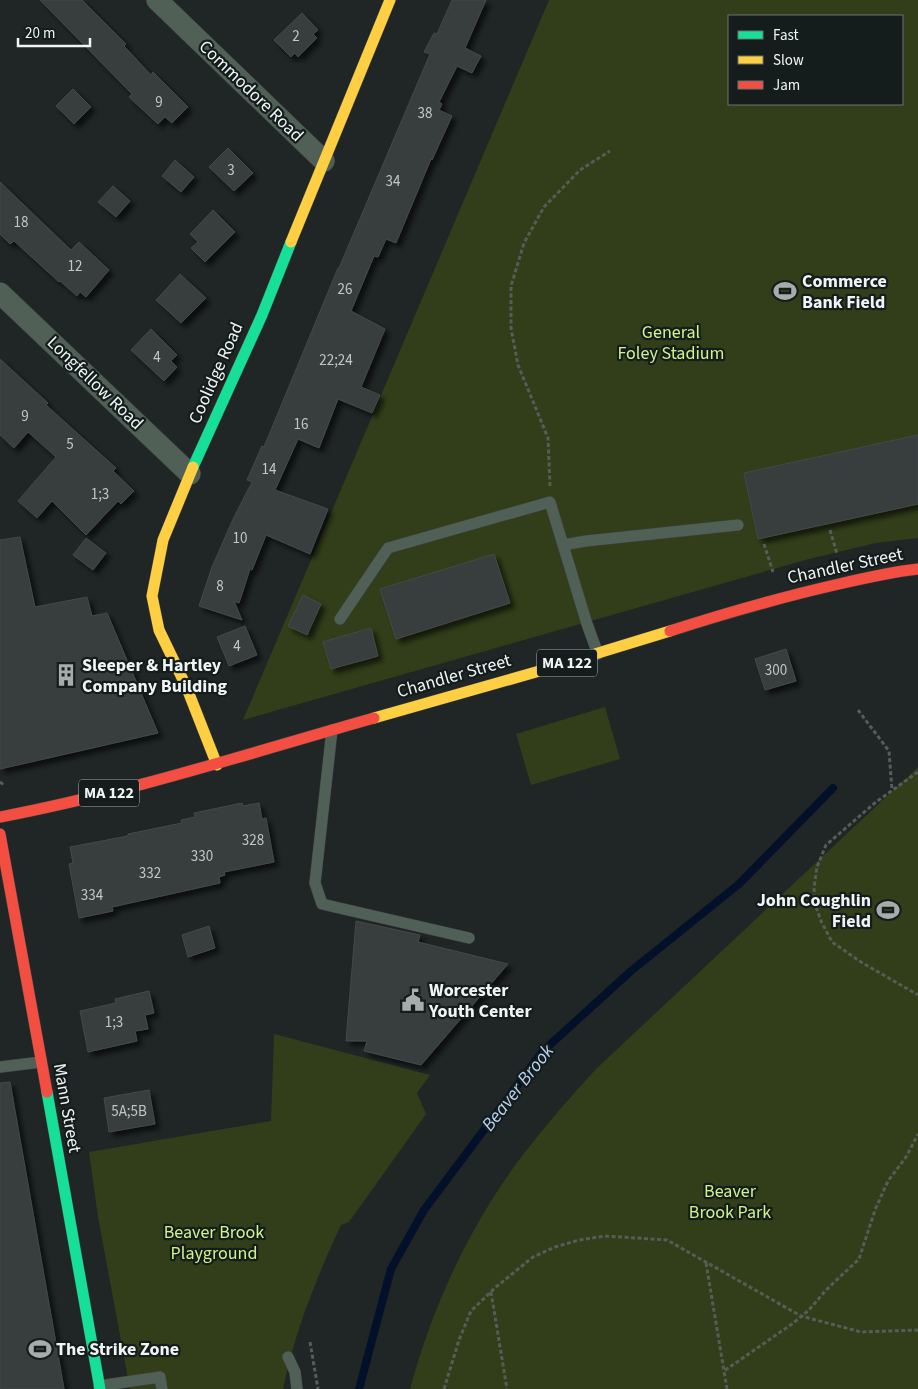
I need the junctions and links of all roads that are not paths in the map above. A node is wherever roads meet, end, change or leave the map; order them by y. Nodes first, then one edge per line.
1 (157, 0) edge
2 (390, 0) edge
3 (324, 161) junction
4 (0, 293) edge
5 (190, 474) junction
6 (738, 525) dead end
7 (563, 545) junction
8 (918, 569) edge
9 (340, 619) dead end
10 (598, 654) junction
11 (332, 730) junction
12 (217, 764) junction
13 (0, 817) edge
14 (0, 834) edge
15 (469, 938) dead end
16 (41, 1062) junction
17 (0, 1068) edge
18 (288, 1357) dead end
19 (100, 1387) edge
20 (162, 1389) edge
21 (297, 1389) edge

1 - 3 street, Commodore Road
2 - 3 street, Coolidge Road
3 - 5 street, Coolidge Road
4 - 5 street, Longfellow Road
5 - 12 street, Coolidge Road
6 - 7 lane
7 - 9 lane
7 - 10 lane
8 - 10 street, Chandler Street / MA 122
10 - 11 street, Chandler Street / MA 122
11 - 12 street, Chandler Street / MA 122
11 - 15 lane
12 - 13 street, Chandler Street / MA 122
14 - 16 street, Mann Street
16 - 17 lane
16 - 19 street, Mann Street
18 - 21 lane
19 - 20 lane

